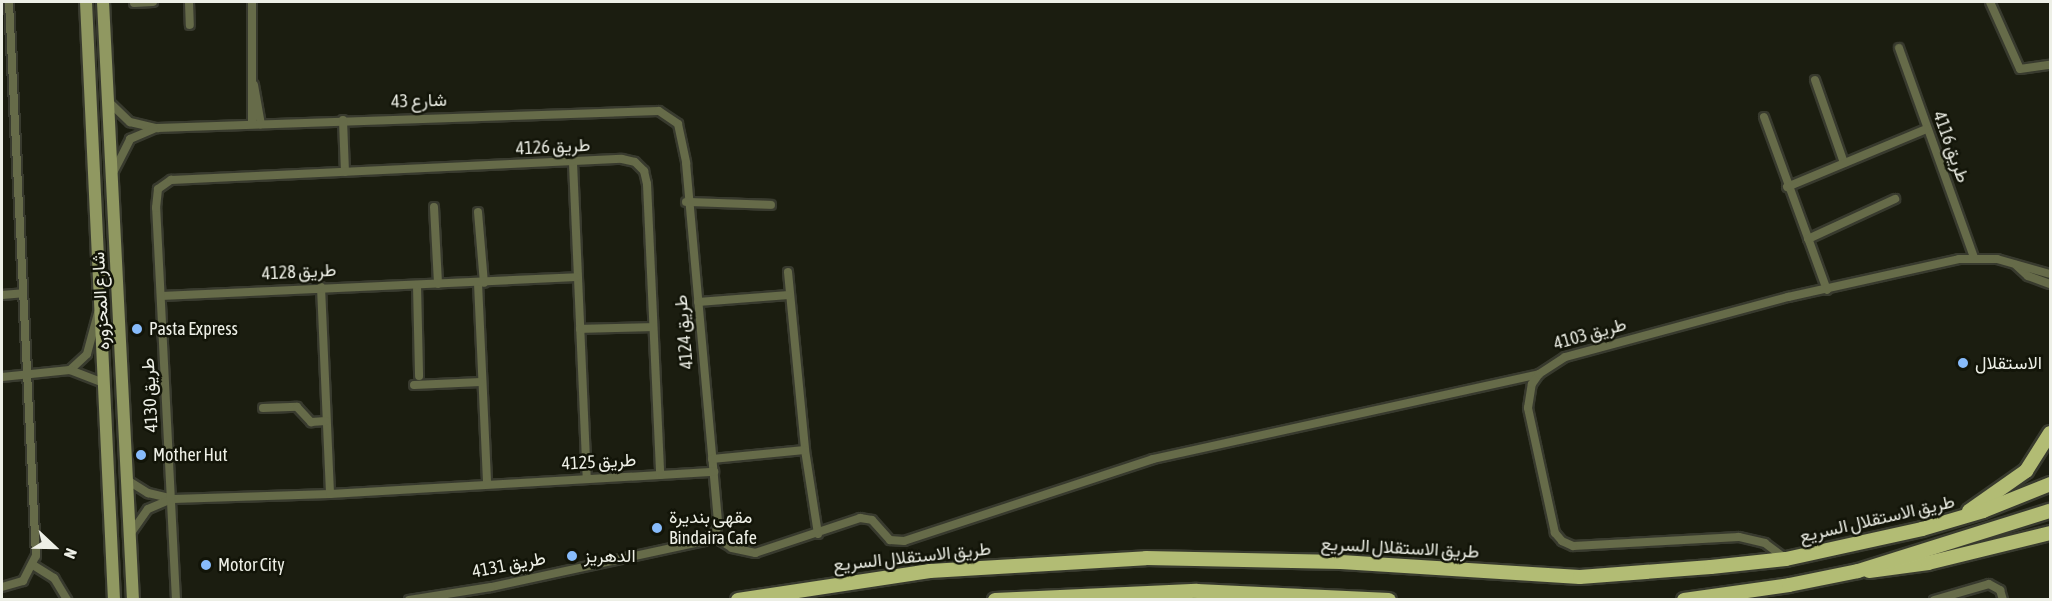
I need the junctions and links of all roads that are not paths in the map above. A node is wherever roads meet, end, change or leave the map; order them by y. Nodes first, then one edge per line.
1 (9, 2) edge
2 (86, 2) edge
3 (103, 2) edge
4 (153, 2) edge
5 (189, 2) edge
6 (252, 2) edge
7 (1990, 2) edge
8 (134, 3) edge
9 (190, 25) dead end
10 (1899, 48) dead end
11 (2050, 66) edge
12 (1815, 80) dead end
13 (108, 102) junction
14 (1764, 117) dead end
15 (344, 120) junction
16 (256, 124) junction
17 (678, 124) joint
18 (157, 128) junction
19 (1926, 129) junction
20 (573, 163) junction
21 (1844, 163) junction
22 (345, 172) junction
23 (112, 174) junction
24 (1787, 187) junction
25 (158, 189) joint
26 (1894, 199) dead end
27 (687, 202) junction
28 (771, 205) dead end
29 (434, 207) dead end
30 (478, 212) dead end
31 (1808, 239) junction
32 (1974, 257) junction
33 (2016, 265) junction
34 (788, 272) dead end
35 (2050, 274) edge
36 (576, 277) junction
37 (481, 283) junction
38 (438, 284) junction
39 (2050, 284) edge
40 (417, 285) junction
41 (321, 287) junction
42 (1827, 290) junction
43 (23, 293) junction
44 (2, 295) edge
45 (789, 295) junction
46 (161, 296) junction
47 (698, 302) junction
48 (99, 307) junction
49 (652, 327) junction
50 (580, 329) junction
51 (70, 370) junction
52 (1539, 374) junction
53 (26, 375) junction
54 (419, 376) dead end
55 (2, 377) edge
56 (102, 382) junction
57 (481, 382) junction
58 (414, 385) dead end
59 (263, 408) dead end
60 (326, 421) junction
61 (2050, 433) edge
62 (805, 450) junction
63 (712, 459) junction
64 (714, 472) junction
65 (660, 475) junction
66 (587, 479) junction
67 (127, 480) junction
68 (487, 484) junction
69 (2050, 484) edge
70 (330, 494) junction
71 (173, 499) junction
72 (2050, 511) edge
73 (1956, 520) junction
74 (2050, 533) edge
75 (818, 534) junction
76 (130, 535) junction
77 (713, 536) junction
78 (1786, 559) junction
79 (33, 565) junction
80 (1858, 571) junction
81 (2, 587) edge
82 (1385, 599) edge
83 (67, 600) edge
84 (114, 600) edge
85 (133, 600) edge
86 (176, 600) edge
87 (409, 600) edge
88 (738, 600) edge
89 (994, 600) edge
90 (1389, 600) edge
91 (1684, 600) edge
92 (1934, 600) edge
93 (2003, 600) edge

1 - 43 street
2 - 48 main road, شارع المحزوره
3 - 13 main road, شارع المحزوره
4 - 8 street
5 - 9 street
6 - 16 street
7 - 11 street
10 - 19 street, طريق 4116
12 - 21 street
13 - 18 street, شارع 43
13 - 23 main road, شارع المحزوره
14 - 24 street
15 - 16 street, شارع 43
15 - 17 street, شارع 43
15 - 22 street
16 - 18 street, شارع 43
17 - 27 street, طريق 4124
18 - 23 street, شارع 43
19 - 21 street
19 - 32 street, طريق 4116
20 - 22 street, طريق 4126
20 - 36 street
20 - 49 street, طريق 4126
21 - 24 street
22 - 25 street, طريق 4126
23 - 67 main road, شارع المحزوره
24 - 31 street
25 - 46 street, طريق 4130
26 - 31 street
27 - 28 street
27 - 47 street, طريق 4124
29 - 38 street
30 - 37 street
31 - 42 street
32 - 33 street, طريق 4103
32 - 42 street, طريق 4103
33 - 35 street, طريق 4103
33 - 39 street, طريق 4103
34 - 45 street
36 - 37 street, طريق 4128
36 - 50 street
37 - 38 street, طريق 4128
37 - 57 street
38 - 40 street, طريق 4128
40 - 41 street, طريق 4128
40 - 54 street
41 - 46 street, طريق 4128
41 - 60 street
42 - 52 street, طريق 4103
43 - 44 street
43 - 53 street
45 - 47 street
45 - 62 street
46 - 71 street, طريق 4130
47 - 63 street, طريق 4124
48 - 51 street
48 - 56 main road, شارع المحزوره
49 - 50 street
49 - 65 street, طريق 4126
50 - 66 street
51 - 53 street
51 - 56 street
52 - 75 street
52 - 78 street, طريق 4103
53 - 55 street
53 - 79 street
56 - 84 main road, شارع المحزوره
57 - 58 street
57 - 68 street
59 - 60 street
60 - 70 street
61 - 73 main road
62 - 63 street
62 - 75 street
63 - 64 street
64 - 65 street, طريق 4125
64 - 77 street
65 - 66 street, طريق 4125
66 - 68 street, طريق 4125
67 - 71 street, طريق 4125
67 - 76 main road, شارع المحزوره
68 - 70 street, طريق 4125
69 - 73 main road, طريق الاستقلال السريع
70 - 71 street, طريق 4125
71 - 76 street, طريق 4125
71 - 86 street, طريق 4130
72 - 80 main road
73 - 78 main road, طريق الاستقلال السريع
74 - 80 main road
75 - 77 street
76 - 85 main road, شارع المحزوره
77 - 87 street, طريق 4131
78 - 88 main road, طريق الاستقلال السريع
79 - 81 street
79 - 83 street
80 - 91 main road
82 - 89 main road
82 - 90 main road
92 - 93 street

